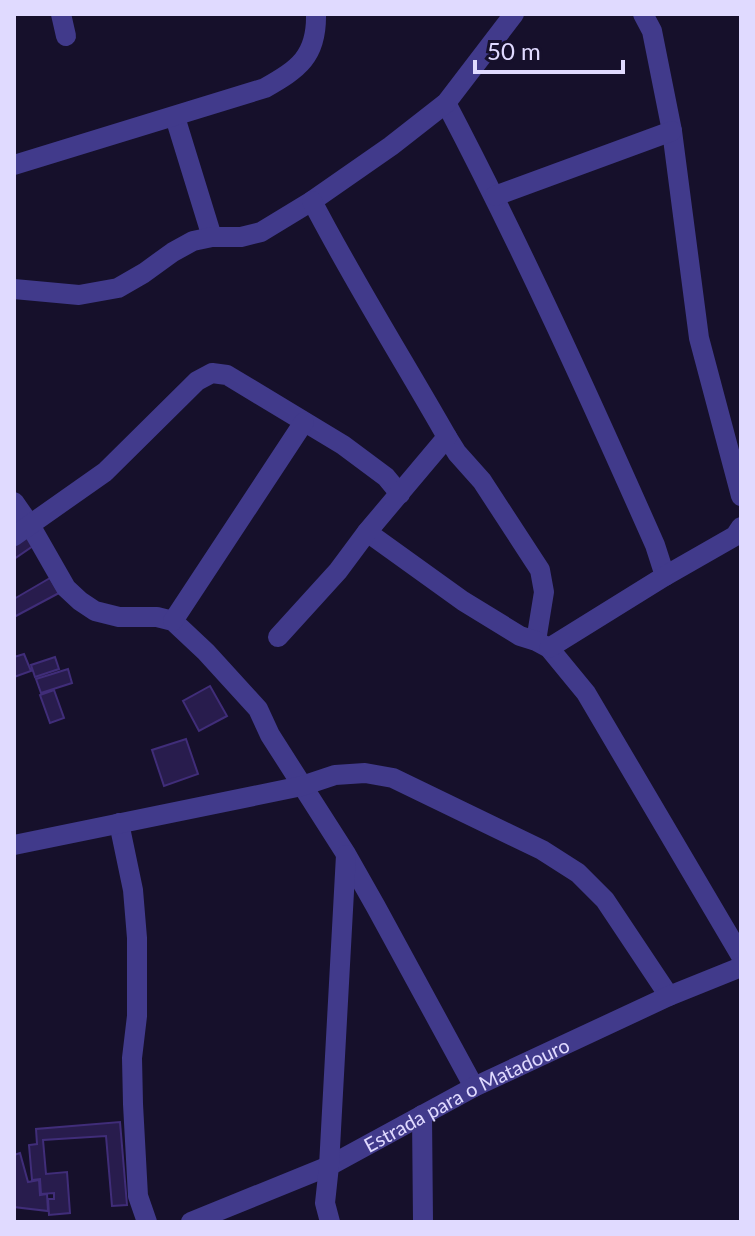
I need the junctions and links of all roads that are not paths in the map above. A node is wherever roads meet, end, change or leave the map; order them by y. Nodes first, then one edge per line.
1 (61, 14) edge
2 (316, 14) edge
3 (514, 14) edge
4 (643, 14) edge
5 (66, 36) dead end
6 (446, 103) junction
7 (175, 117) junction
8 (672, 131) junction
9 (14, 165) edge
10 (495, 196) junction
11 (312, 201) junction
12 (212, 237) junction
13 (14, 289) edge
14 (304, 422) junction
15 (447, 437) junction
16 (400, 494) junction
17 (741, 496) edge
18 (14, 502) edge
19 (741, 527) edge
20 (22, 531) edge
21 (367, 532) junction
22 (665, 576) junction
23 (173, 621) junction
24 (278, 637) dead end
25 (543, 644) junction
26 (302, 786) junction
27 (119, 823) junction
28 (14, 845) edge
29 (346, 854) junction
30 (741, 956) edge
31 (741, 967) edge
32 (669, 996) junction
33 (474, 1087) junction
34 (422, 1115) junction
35 (329, 1166) junction
36 (147, 1222) edge
37 (191, 1222) edge
38 (330, 1222) edge
39 (423, 1222) edge

1 - 5 street
2 - 7 street
3 - 6 street
4 - 8 street
6 - 10 street
6 - 11 street
7 - 9 street
7 - 12 street
8 - 10 street
8 - 17 street
10 - 22 street
11 - 12 street
11 - 15 street
12 - 13 street
14 - 16 street
14 - 20 street
14 - 23 street
15 - 16 street
15 - 25 street
16 - 21 street
18 - 20 street
19 - 22 street
20 - 23 street
21 - 24 street
21 - 25 street
22 - 25 street
23 - 26 street
25 - 30 street
26 - 27 street
26 - 29 street
26 - 32 street
27 - 28 street
27 - 36 street
29 - 33 street
29 - 35 street
31 - 32 street, Estrada para o Matadouro
32 - 33 street, Estrada para o Matadouro
33 - 34 street, Estrada para o Matadouro
34 - 35 street, Estrada para o Matadouro
34 - 39 street
35 - 37 street, Estrada para o Matadouro
35 - 38 street

